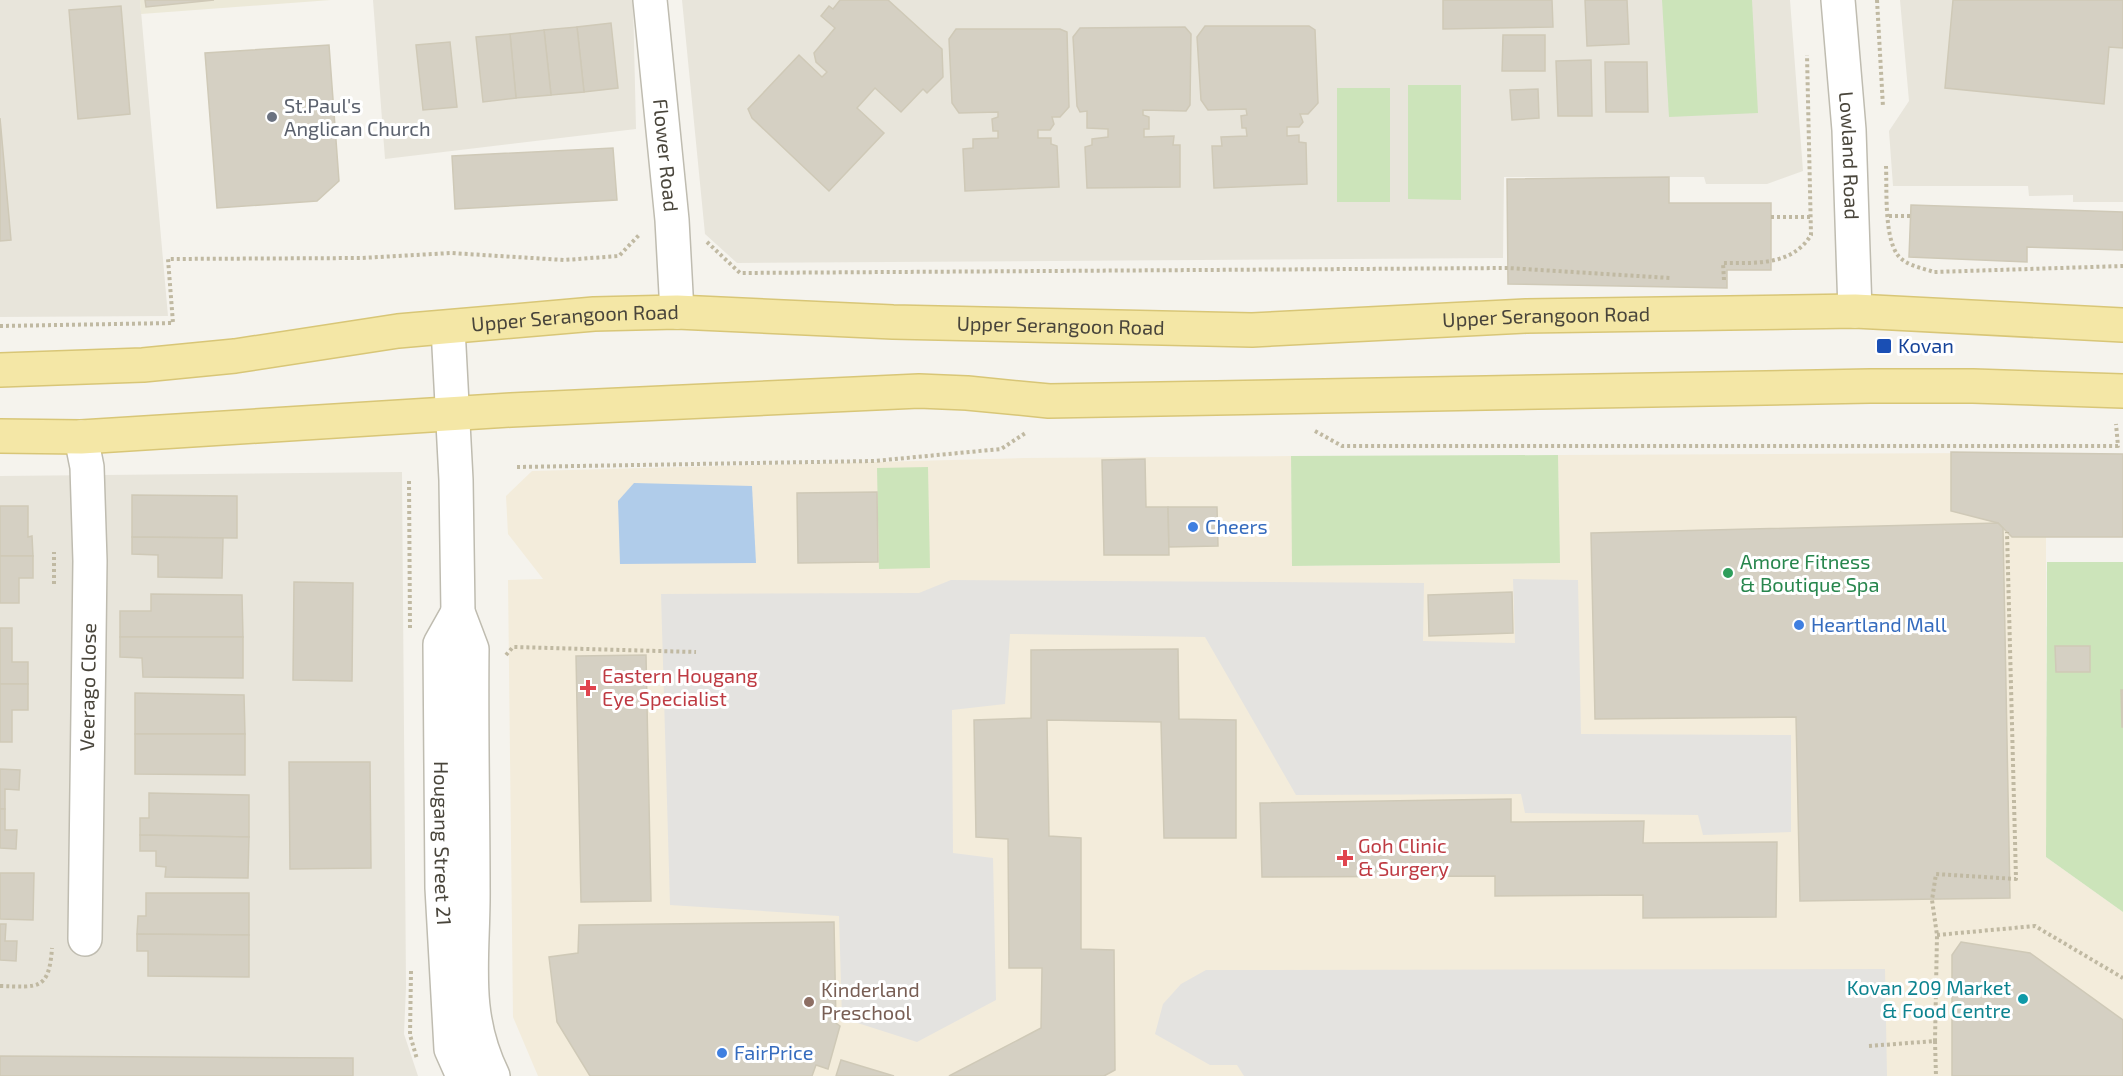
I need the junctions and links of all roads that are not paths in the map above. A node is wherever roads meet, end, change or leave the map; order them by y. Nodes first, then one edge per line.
1 (650, 0) edge
2 (1838, 0) edge
3 (1855, 311) junction
4 (677, 312) junction
5 (2123, 325) edge
6 (448, 328) junction
7 (0, 370) edge
8 (2123, 391) edge
9 (453, 414) junction
10 (0, 436) edge
11 (81, 437) junction
12 (458, 612) junction
13 (85, 939) dead end
14 (463, 1076) edge
15 (493, 1076) edge

1 - 4 street, Flower Road
2 - 3 street, Lowland Road
3 - 4 main road, Upper Serangoon Road
3 - 5 main road, Upper Serangoon Road
4 - 6 main road, Upper Serangoon Road
6 - 7 main road, Upper Serangoon Road
6 - 9 street, Hougang Street 21
8 - 9 main road
9 - 11 main road
9 - 12 street, Hougang Street 21
10 - 11 main road
11 - 13 street, Veerago Close
12 - 14 street, Hougang Street 21
12 - 15 street, Hougang Street 21

